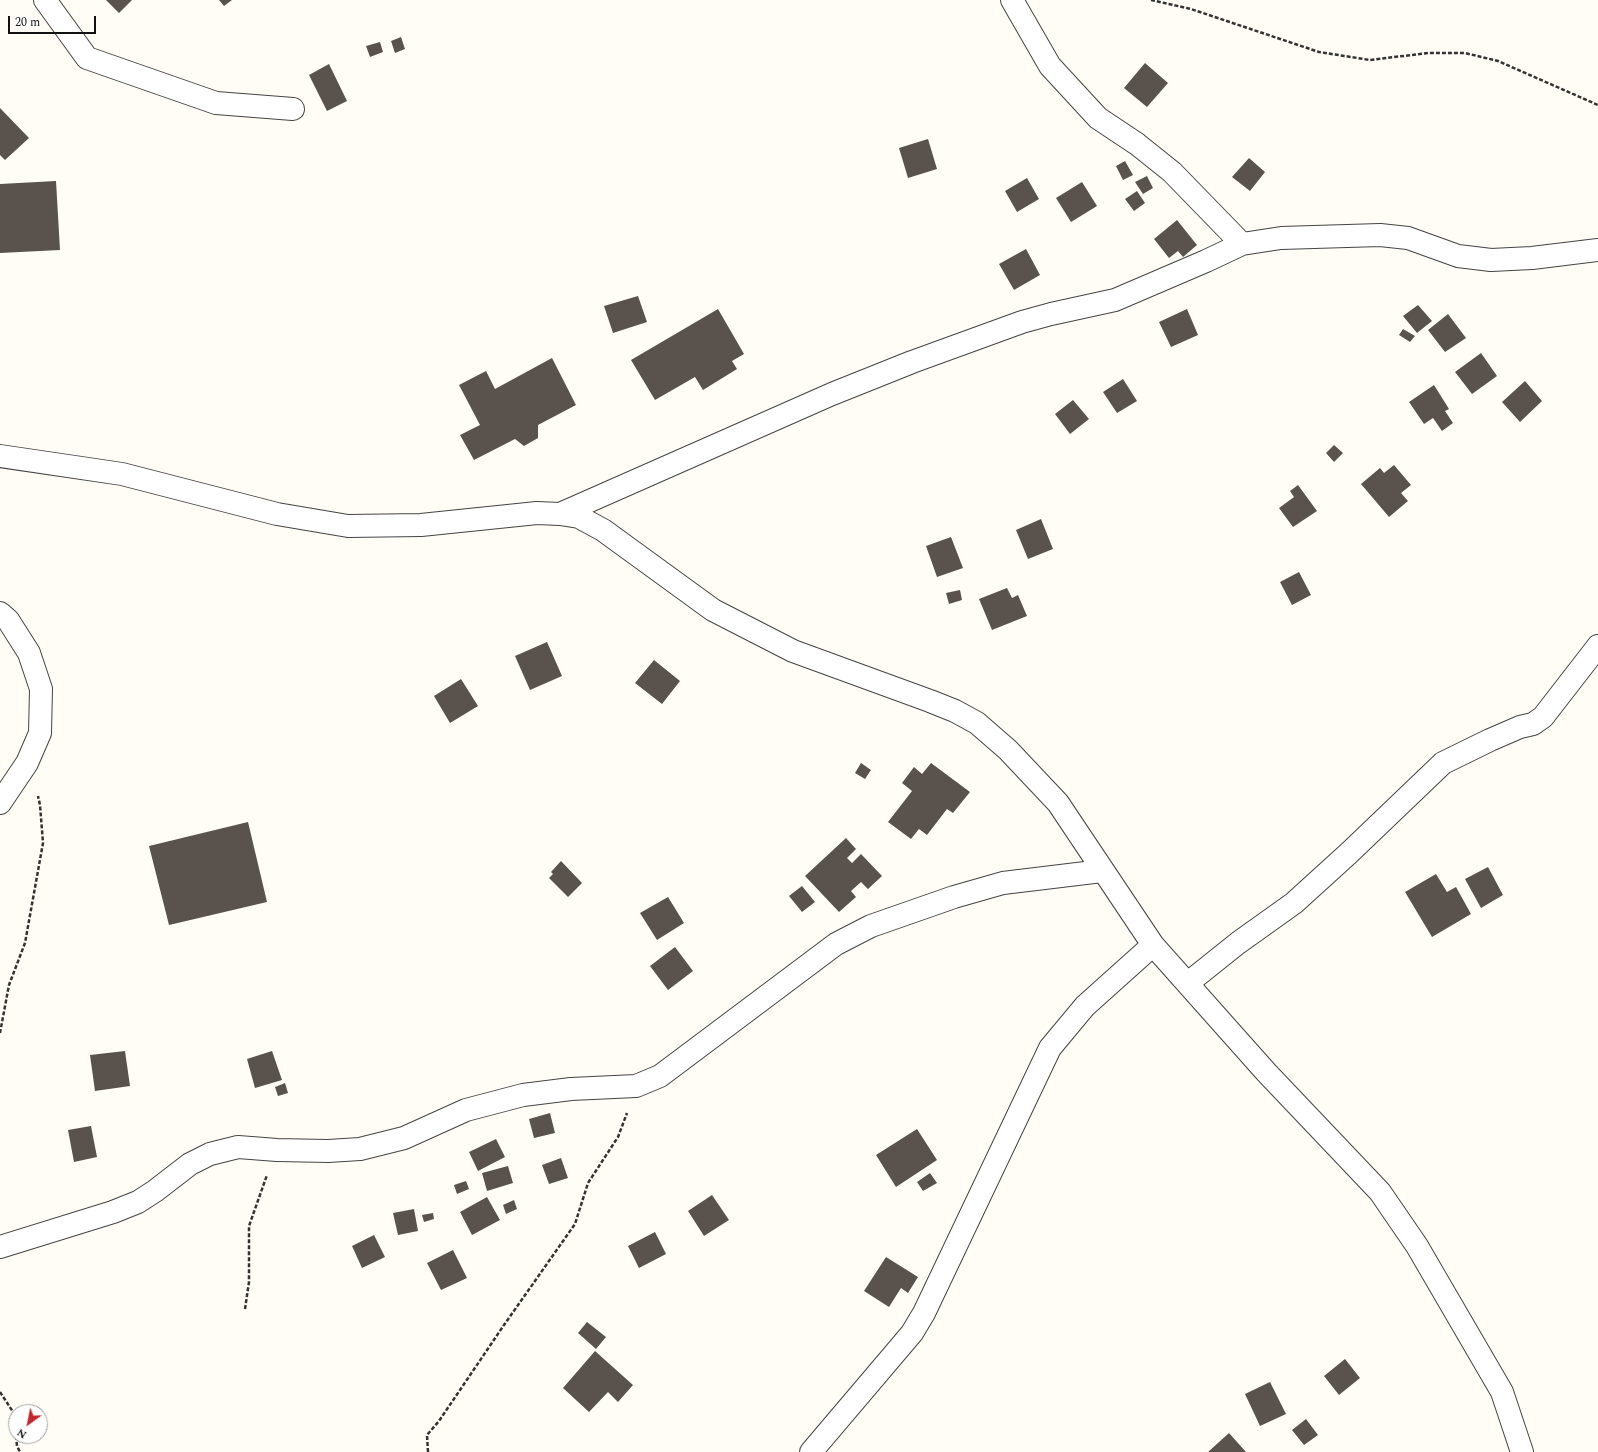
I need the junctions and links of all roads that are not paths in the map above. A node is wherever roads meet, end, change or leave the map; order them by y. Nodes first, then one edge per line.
1 (46, 0) edge
2 (1012, 0) edge
3 (293, 109) dead end
4 (1242, 244) junction
5 (1598, 250) edge
6 (0, 456) edge
7 (560, 514) junction
8 (0, 613) edge
9 (1598, 646) edge
10 (0, 803) edge
11 (1102, 870) junction
12 (1153, 945) junction
13 (1188, 983) junction
14 (0, 1247) edge
15 (811, 1452) edge
16 (1522, 1452) edge

1 - 3 street
2 - 4 street
4 - 5 street
4 - 7 street
6 - 7 street
7 - 11 street
8 - 10 street
9 - 13 street
11 - 12 street
11 - 14 street
12 - 13 street
12 - 15 street
13 - 16 street

